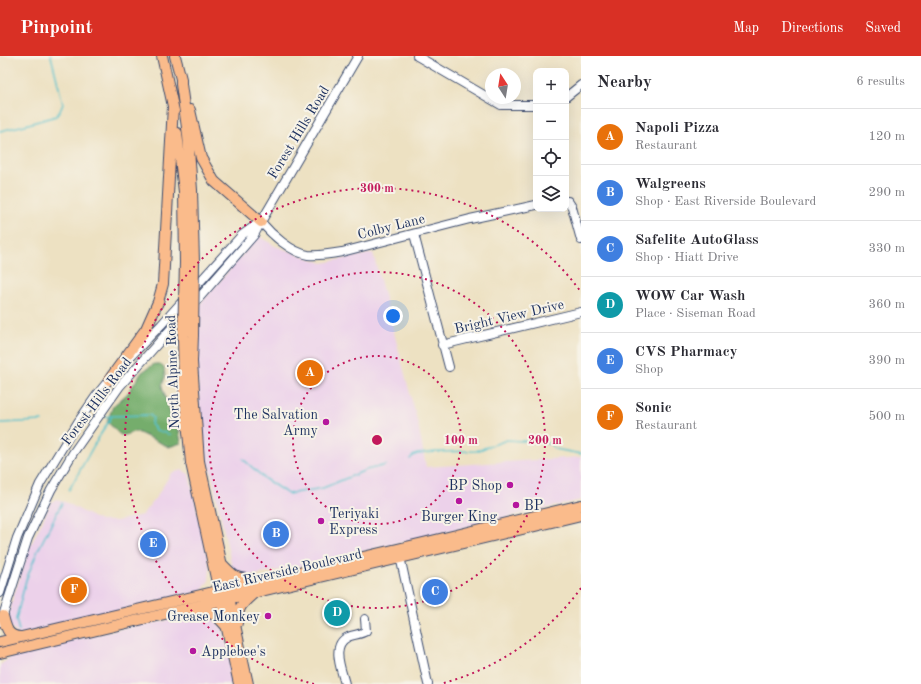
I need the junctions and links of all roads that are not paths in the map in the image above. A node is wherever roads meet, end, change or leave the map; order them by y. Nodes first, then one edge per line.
1 (162, 56) edge
2 (175, 56) edge
3 (358, 56) edge
4 (416, 56) edge
5 (181, 79) junction
6 (581, 85) edge
7 (569, 95) edge
8 (533, 105) edge
9 (173, 106) junction
10 (569, 202) edge
11 (533, 206) edge
12 (261, 222) junction
13 (579, 225) edge
14 (414, 234) junction
15 (581, 240) edge
16 (190, 262) junction
17 (581, 312) edge
18 (442, 344) junction
19 (449, 367) dead end
20 (109, 380) junction
21 (581, 505) edge
22 (581, 515) edge
23 (399, 554) junction
24 (217, 565) junction
25 (264, 579) junction
26 (254, 592) junction
27 (0, 593) edge
28 (224, 594) junction
29 (200, 595) junction
30 (184, 609) junction
31 (365, 619) dead end
32 (2, 620) edge
33 (231, 627) junction
34 (28, 635) junction
35 (0, 642) edge
36 (33, 645) junction
37 (0, 653) edge
38 (0, 660) edge
39 (244, 683) edge
40 (345, 684) edge
41 (428, 684) edge

1 - 9 main road, North Alpine Road
2 - 5 main road, North Alpine Road
3 - 12 street, Forest Hills Road
4 - 8 street
5 - 12 main road
5 - 16 main road, North Alpine Road
6 - 7 street
9 - 16 main road, North Alpine Road
9 - 20 main road
10 - 13 street
11 - 14 street, Colby Lane
12 - 14 street, Colby Lane
12 - 20 street, Forest Hills Road
12 - 32 street, Forest Hills Road
13 - 15 street
14 - 18 street
16 - 24 main road, North Alpine Road, bridge
17 - 18 street, Bright View Drive
18 - 19 street
20 - 27 street, Forest Hills Road
21 - 23 main road, East Riverside Boulevard
22 - 23 main road, East Riverside Boulevard
23 - 25 main road, East Riverside Boulevard
23 - 26 main road, East Riverside Boulevard
23 - 41 street
24 - 25 main road
24 - 28 main road, North Alpine Road
24 - 29 main road
25 - 28 main road, East Riverside Boulevard
26 - 28 main road, East Riverside Boulevard
26 - 33 main road
28 - 29 main road, East Riverside Boulevard
28 - 30 main road, East Riverside Boulevard
28 - 33 main road, North Alpine Road
29 - 34 main road, East Riverside Boulevard
30 - 33 main road
30 - 36 main road, East Riverside Boulevard
31 - 40 street
32 - 34 main road
33 - 39 main road, North Alpine Road
34 - 35 main road, East Riverside Boulevard
36 - 37 main road, East Riverside Boulevard
36 - 38 main road

